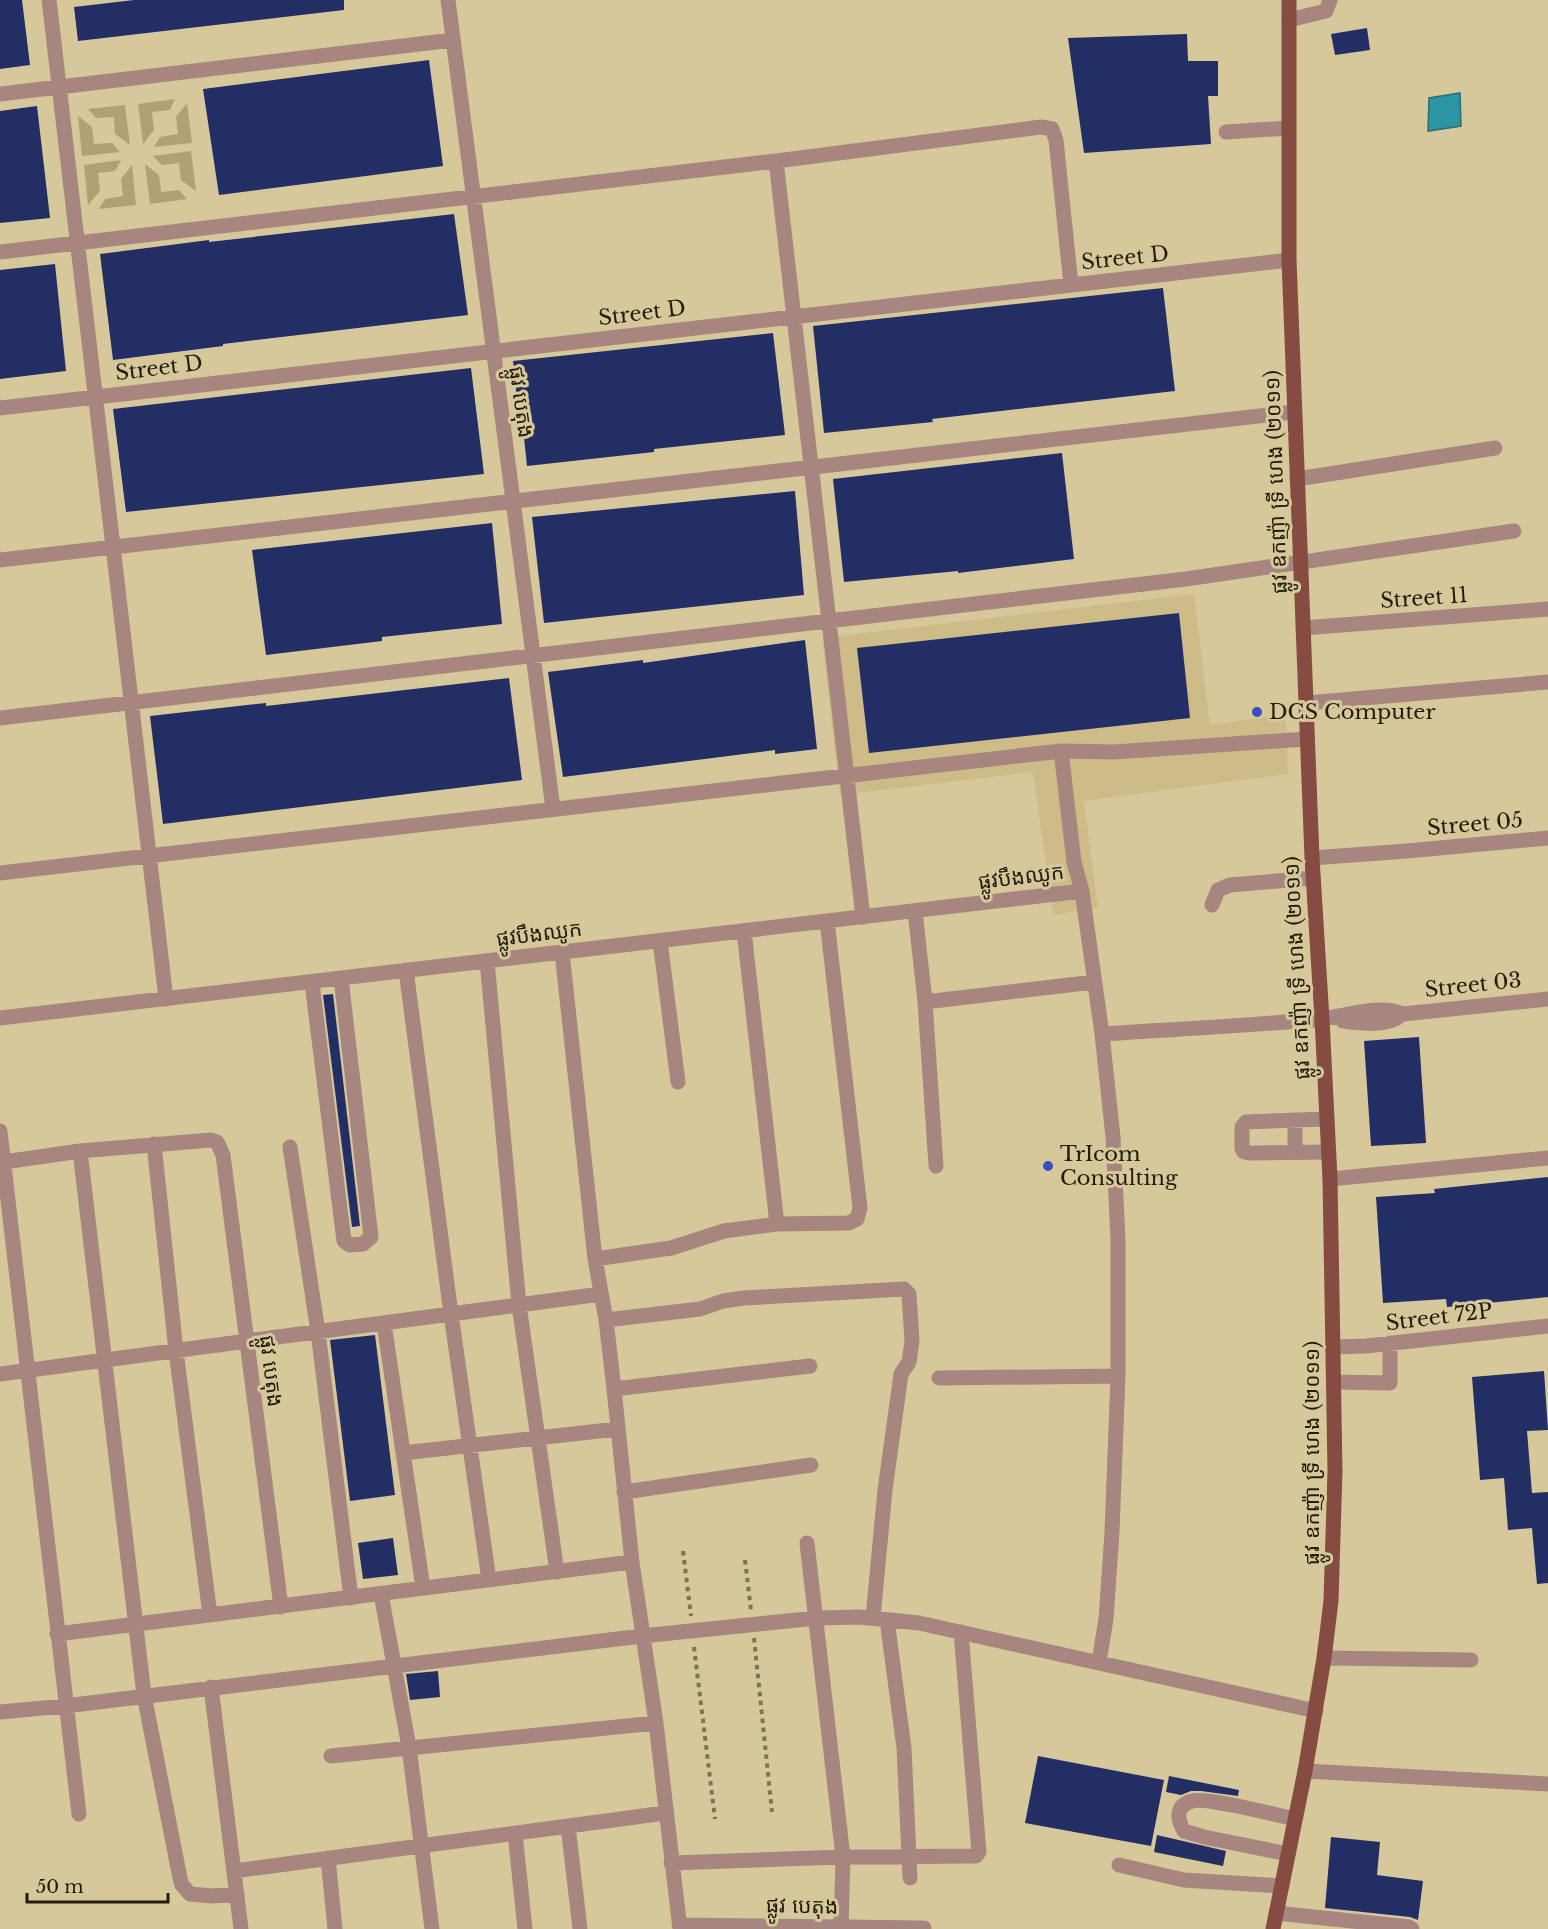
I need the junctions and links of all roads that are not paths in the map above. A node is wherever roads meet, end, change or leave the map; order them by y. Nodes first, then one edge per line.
1 (49, 0) edge
2 (448, 0) edge
3 (1289, 0) edge
4 (1330, 0) edge
5 (1289, 20) junction
6 (453, 40) junction
7 (59, 87) junction
8 (0, 94) edge
9 (1288, 128) junction
10 (1226, 132) dead end
11 (776, 161) junction
12 (473, 196) junction
13 (78, 243) junction
14 (0, 252) edge
15 (1289, 260) junction
16 (1071, 285) junction
17 (794, 317) junction
18 (493, 351) junction
19 (96, 397) junction
20 (0, 408) edge
21 (1294, 412) junction
22 (1495, 448) dead end
23 (811, 467) junction
24 (1297, 479) junction
25 (513, 501) junction
26 (1514, 531) dead end
27 (113, 547) junction
28 (0, 560) edge
29 (1300, 564) junction
30 (1548, 609) edge
31 (829, 622) junction
32 (1303, 628) junction
33 (533, 656) junction
34 (1548, 682) edge
35 (132, 703) junction
36 (1306, 703) junction
37 (0, 718) edge
38 (1307, 739) junction
39 (1061, 751) junction
40 (847, 776) junction
41 (553, 809) junction
42 (1548, 838) edge
43 (149, 856) junction
44 (1312, 858) junction
45 (0, 873) edge
46 (1313, 878) junction
47 (1082, 891) junction
48 (1212, 905) dead end
49 (915, 911) junction
50 (863, 917) junction
51 (827, 921) junction
52 (744, 931) junction
53 (660, 940) junction
54 (562, 952) junction
55 (487, 961) junction
56 (406, 970) junction
57 (341, 978) junction
58 (1094, 982) junction
59 (312, 983) junction
60 (166, 999) junction
61 (1548, 999) edge
62 (925, 1002) junction
63 (0, 1018) edge
64 (1322, 1019) junction
65 (1102, 1034) junction
66 (678, 1082) dead end
67 (1327, 1119) junction
68 (1295, 1120) junction
69 (0, 1131) edge
70 (154, 1144) junction
71 (290, 1147) dead end
72 (80, 1151) junction
73 (1295, 1152) junction
74 (1329, 1152) junction
75 (1548, 1158) edge
76 (4, 1162) junction
77 (936, 1166) dead end
78 (1330, 1179) junction
79 (777, 1224) junction
80 (596, 1259) junction
81 (601, 1294) junction
82 (519, 1305) junction
83 (451, 1314) junction
84 (606, 1320) junction
85 (384, 1323) junction
86 (1548, 1326) edge
87 (318, 1332) junction
88 (246, 1341) junction
89 (1390, 1344) junction
90 (1334, 1347) junction
91 (176, 1351) junction
92 (103, 1360) junction
93 (810, 1366) dead end
94 (27, 1370) junction
95 (0, 1374) edge
96 (1118, 1376) junction
97 (939, 1378) dead end
98 (1334, 1382) junction
99 (614, 1389) junction
100 (617, 1430) junction
101 (538, 1438) junction
102 (470, 1446) junction
103 (403, 1453) junction
104 (811, 1465) dead end
105 (624, 1492) junction
106 (807, 1544) dead end
107 (632, 1562) junction
108 (557, 1572) junction
109 (489, 1580) junction
110 (423, 1588) junction
111 (381, 1594) junction
112 (351, 1598) junction
113 (281, 1606) junction
114 (210, 1615) junction
115 (816, 1618) junction
116 (880, 1619) junction
117 (135, 1625) junction
118 (961, 1632) junction
119 (57, 1634) junction
120 (642, 1636) junction
121 (1324, 1658) junction
122 (1471, 1660) dead end
123 (1099, 1662) junction
124 (396, 1666) junction
125 (211, 1687) junction
126 (144, 1695) junction
127 (65, 1706) junction
128 (1316, 1711) junction
129 (0, 1712) edge
130 (656, 1723) junction
131 (409, 1747) junction
132 (331, 1756) dead end
133 (1305, 1771) junction
134 (1548, 1784) edge
135 (665, 1813) junction
136 (79, 1814) dead end
137 (1296, 1819) junction
138 (568, 1826) junction
139 (515, 1833) junction
140 (420, 1846) junction
141 (1288, 1854) junction
142 (843, 1857) junction
143 (328, 1858) junction
144 (909, 1858) junction
145 (671, 1863) junction
146 (1119, 1865) dead end
147 (234, 1871) junction
148 (910, 1878) dead end
149 (1282, 1886) junction
150 (237, 1893) junction
151 (1276, 1913) junction
152 (680, 1927) edge
153 (842, 1928) edge
154 (924, 1928) edge
155 (241, 1929) edge
156 (335, 1929) edge
157 (432, 1929) edge
158 (525, 1929) edge
159 (580, 1929) edge
160 (1273, 1929) edge
161 (1412, 1929) edge

1 - 7 street
2 - 6 street, ផ្លូវ បេតុង
3 - 5 main road, ផ្លូវ ឧកញ៉ា ទ្រី ហេង (២០១១)
4 - 5 street
5 - 9 main road, ផ្លូវ ឧកញ៉ា ទ្រី ហេង (២០១១)
6 - 7 street
6 - 12 street, ផ្លូវ បេតុង
7 - 8 street
7 - 13 street
9 - 10 street
9 - 15 main road, ផ្លូវ ឧកញ៉ា ទ្រី ហេង (២០១១)
11 - 12 street
11 - 16 street
11 - 17 street
12 - 13 street
12 - 18 street, ផ្លូវ បេតុង
13 - 14 street
13 - 19 street
15 - 16 street, Street D
15 - 21 main road, ផ្លូវ ឧកញ៉ា ទ្រី ហេង (២០១១)
16 - 17 street, Street D
17 - 18 street, Street D
17 - 23 street
18 - 19 street, Street D
18 - 25 street, ផ្លូវ បេតុង
19 - 20 street, Street D
19 - 27 street
21 - 23 street
21 - 24 main road, ផ្លូវ ឧកញ៉ា ទ្រី ហេង (២០១១)
22 - 24 street
23 - 25 street
23 - 31 street
24 - 29 main road, ផ្លូវ ឧកញ៉ា ទ្រី ហេង (២០១១)
25 - 27 street
25 - 33 street, ផ្លូវ បេតុង
26 - 29 street
27 - 28 street
27 - 35 street
29 - 31 street
29 - 32 main road, ផ្លូវ ឧកញ៉ា ទ្រី ហេង (២០១១)
30 - 32 street, Street 11
31 - 33 street
31 - 40 street
32 - 36 main road, ផ្លូវ ឧកញ៉ា ទ្រី ហេង (២០១១)
33 - 35 street
33 - 41 street, ផ្លូវ បេតុង
34 - 36 street
35 - 37 street
35 - 43 street
36 - 38 main road, ផ្លូវ ឧកញ៉ា ទ្រី ហេង (២០១១)
38 - 39 street
38 - 44 main road, ផ្លូវ ឧកញ៉ា ទ្រី ហេង (២០១១)
39 - 40 street
39 - 47 street
40 - 41 street
40 - 50 street
41 - 43 street
42 - 44 street, Street 05
43 - 45 street
43 - 60 street
44 - 46 main road, ផ្លូវ ឧកញ៉ា ទ្រី ហេង (២០១១)
46 - 48 street
46 - 64 main road, ផ្លូវ ឧកញ៉ា ទ្រី ហេង (២០១១)
47 - 49 street, ផ្លូវបឹងឈូក
47 - 58 street
49 - 50 street, ផ្លូវបឹងឈូក
49 - 62 street
50 - 51 street, ផ្លូវបឹងឈូក
51 - 52 street, ផ្លូវបឹងឈូក
51 - 79 street
52 - 53 street, ផ្លូវបឹងឈូក
52 - 79 street
53 - 54 street, ផ្លូវបឹងឈូក
53 - 66 street
54 - 55 street, ផ្លូវបឹងឈូក
54 - 80 street
55 - 56 street, ផ្លូវបឹងឈូក
55 - 82 street
56 - 57 street, ផ្លូវបឹងឈូក
56 - 83 street
57 - 59 street, ផ្លូវបឹងឈូក
57 - 59 street
58 - 62 street
58 - 65 street
59 - 60 street, ផ្លូវបឹងឈូក
60 - 63 street, ផ្លូវបឹងឈូក
61 - 64 street, Street 03
62 - 77 street
64 - 65 street, Street 03
64 - 67 main road, ផ្លូវ ឧកញ៉ា ទ្រី ហេង (២០១១)
65 - 96 street
67 - 68 street
67 - 74 main road, ផ្លូវ ឧកញ៉ា ទ្រី ហេង (២០១១)
68 - 73 street
68 - 73 street
69 - 76 street
70 - 72 street
70 - 88 street, ផ្លូវ បេតុង
70 - 91 street
71 - 87 street
72 - 76 street
72 - 92 street
73 - 74 street
74 - 78 main road, ផ្លូវ ឧកញ៉ា ទ្រី ហេង (២០១១)
75 - 78 street
76 - 94 street
78 - 90 main road, ផ្លូវ ឧកញ៉ា ទ្រី ហេង (២០១១)
79 - 80 street
80 - 81 street
81 - 82 street
81 - 84 street
82 - 83 street
82 - 101 street
83 - 85 street
83 - 102 street
84 - 99 street
84 - 116 street
85 - 87 street
85 - 103 street
86 - 89 street, Street 72P
87 - 88 street
87 - 112 street
88 - 91 street
88 - 113 street, ផ្លូវ បេតុង
89 - 90 street, Street 72P
89 - 98 street
90 - 98 main road, ផ្លូវ ឧកញ៉ា ទ្រី ហេង (២០១១)
91 - 92 street
91 - 114 street
92 - 94 street
92 - 117 street
93 - 99 street
94 - 95 street
94 - 119 street
96 - 97 street
96 - 123 street
98 - 121 main road, ផ្លូវ ឧកញ៉ា ទ្រី ហេង (២០១១)
99 - 100 street
100 - 101 street
100 - 105 street
101 - 102 street
101 - 108 street
102 - 103 street
102 - 109 street
103 - 110 street
104 - 105 street
105 - 107 street
106 - 115 street
107 - 108 street
107 - 120 street
108 - 109 street
109 - 110 street
110 - 111 street
111 - 112 street
111 - 124 street
112 - 113 street
113 - 114 street
114 - 117 street
115 - 116 street
115 - 120 street
115 - 142 street
116 - 118 street
116 - 144 street
117 - 119 street
117 - 126 street
118 - 123 street
118 - 144 street
119 - 127 street
120 - 124 street
120 - 130 street
121 - 122 street
121 - 128 main road, ផ្លូវ ឧកញ៉ា ទ្រី ហេង (២០១១)
123 - 128 street
124 - 125 street
124 - 131 street
125 - 126 street
125 - 147 street
126 - 127 street
126 - 150 street
127 - 129 street
127 - 136 street
128 - 133 main road, ផ្លូវ ឧកញ៉ា ទ្រី ហេង (២០១១)
130 - 131 street
130 - 135 street
131 - 132 street
131 - 140 street
133 - 134 street
133 - 137 main road, ផ្លូវ ឧកញ៉ា ទ្រី ហេង (២០១១)
135 - 138 street
135 - 145 street
137 - 141 main road, ផ្លូវ ឧកញ៉ា ទ្រី ហេង (២០១១)
137 - 141 street
138 - 139 street
138 - 159 street
139 - 140 street
139 - 158 street
140 - 143 street
140 - 157 street
141 - 149 main road, ផ្លូវ ឧកញ៉ា ទ្រី ហេង (២០១១)
142 - 144 street
142 - 145 street
142 - 153 street
143 - 147 street
143 - 156 street
144 - 148 street
145 - 152 street
146 - 149 street
147 - 150 street
149 - 151 main road, ផ្លូវ ឧកញ៉ា ទ្រី ហេង (២០១១)
150 - 155 street
151 - 160 main road, ផ្លូវ ឧកញ៉ា ទ្រី ហេង (២០១១)
151 - 161 street
152 - 153 street, ផ្លូវ បេតុង
153 - 154 street, ផ្លូវ បេតុង

